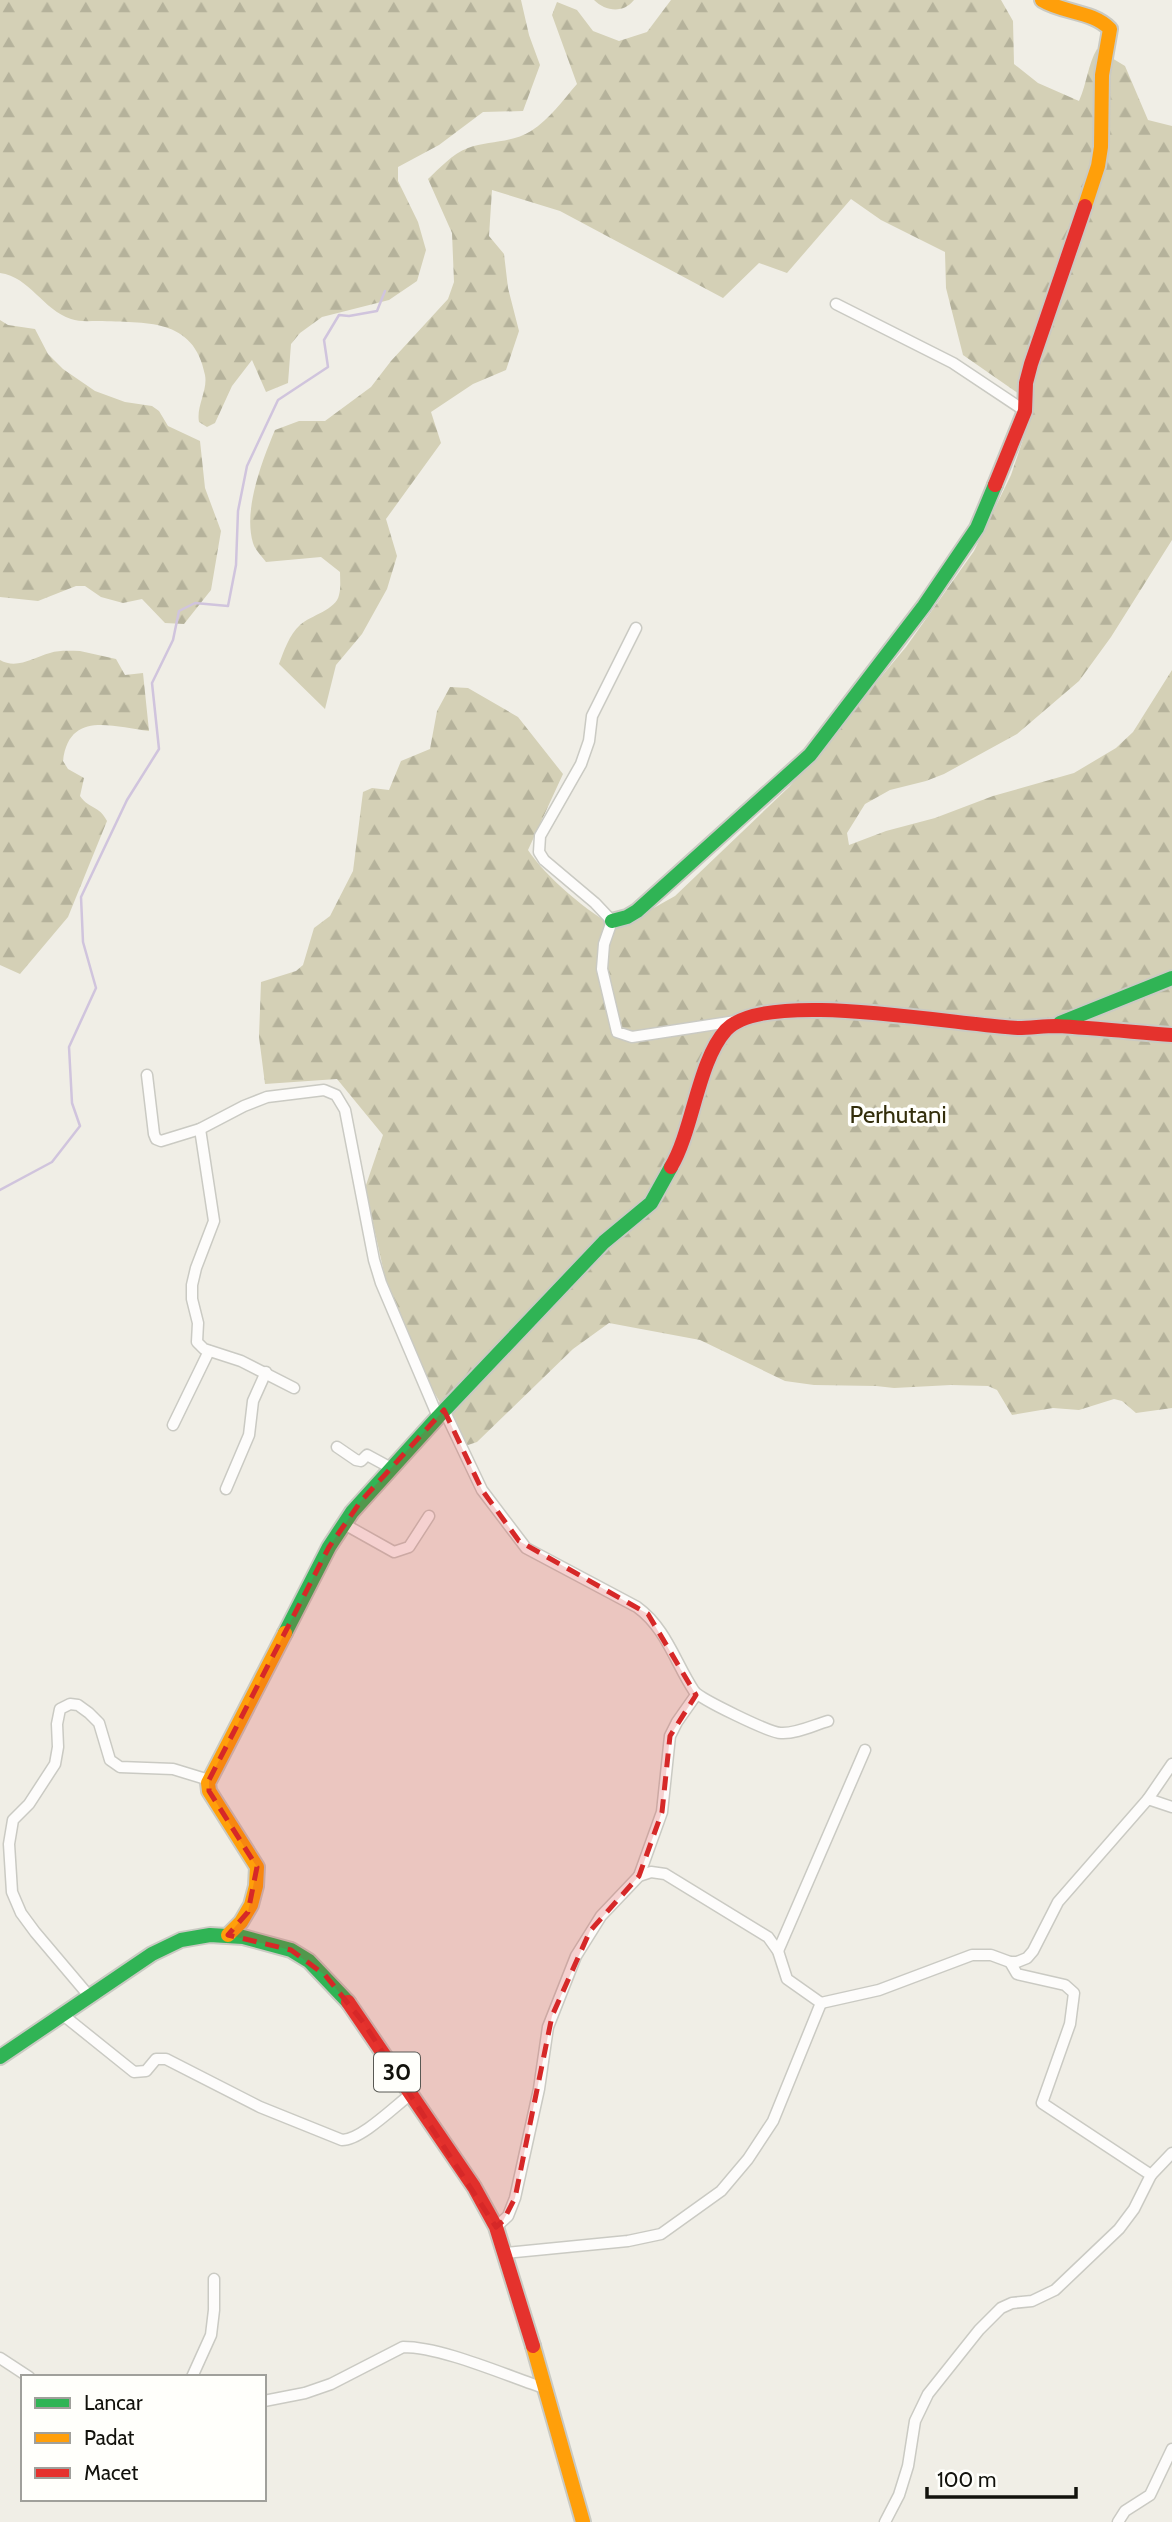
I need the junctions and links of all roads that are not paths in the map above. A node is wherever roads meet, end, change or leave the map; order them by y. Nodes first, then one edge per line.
1 (1042, 0) edge
2 (835, 304) dead end
3 (1025, 411) junction
4 (636, 628) dead end
5 (612, 921) junction
6 (1172, 978) edge
7 (741, 1020) junction
8 (1052, 1026) junction
9 (1172, 1035) edge
10 (147, 1075) dead end
11 (200, 1129) junction
12 (209, 1351) junction
13 (265, 1373) junction
14 (294, 1388) dead end
15 (441, 1413) junction
16 (173, 1425) dead end
17 (337, 1447) dead end
18 (391, 1468) junction
19 (226, 1489) dead end
20 (429, 1516) dead end
21 (344, 1524) junction
22 (696, 1695) junction
23 (828, 1721) dead end
24 (865, 1750) dead end
25 (1172, 1764) edge
26 (209, 1780) junction
27 (1148, 1799) junction
28 (1172, 1807) edge
29 (639, 1876) junction
30 (228, 1936) junction
31 (778, 1951) junction
32 (1010, 1962) junction
33 (90, 1997) junction
34 (821, 2003) junction
35 (63, 2015) junction
36 (0, 2057) edge
37 (411, 2094) junction
38 (1172, 2154) edge
39 (1152, 2175) junction
40 (496, 2227) junction
41 (506, 2253) junction
42 (214, 2279) dead end
43 (0, 2358) edge
44 (26, 2375) edge
45 (193, 2375) edge
46 (547, 2389) junction
47 (266, 2401) edge
48 (1172, 2449) edge
49 (583, 2522) edge
50 (885, 2522) edge
51 (1118, 2522) edge

1 - 3 main road
2 - 3 street
3 - 5 main road
4 - 5 street
5 - 7 street
6 - 8 main road
7 - 8 main road
7 - 15 main road
8 - 9 main road
10 - 11 street
11 - 12 street
11 - 15 street
12 - 13 street
12 - 16 street
13 - 14 street
13 - 19 street
15 - 18 main road
15 - 22 street
17 - 18 street
18 - 21 main road
20 - 21 street
21 - 26 main road
22 - 23 street
22 - 29 street
24 - 31 street
25 - 27 street
26 - 30 main road
26 - 33 street
27 - 28 street
27 - 32 street
29 - 31 street
29 - 40 street
30 - 33 main road, 30
30 - 37 main road, 30
31 - 34 street
32 - 34 street
32 - 39 street
33 - 35 main road, 30
34 - 41 street
35 - 36 main road, 30
35 - 37 street
37 - 40 main road, 30
38 - 39 street
39 - 50 street
40 - 41 main road, 30
41 - 46 main road, 30
42 - 45 street
43 - 44 street
46 - 47 street
46 - 49 main road, 30
48 - 51 street

